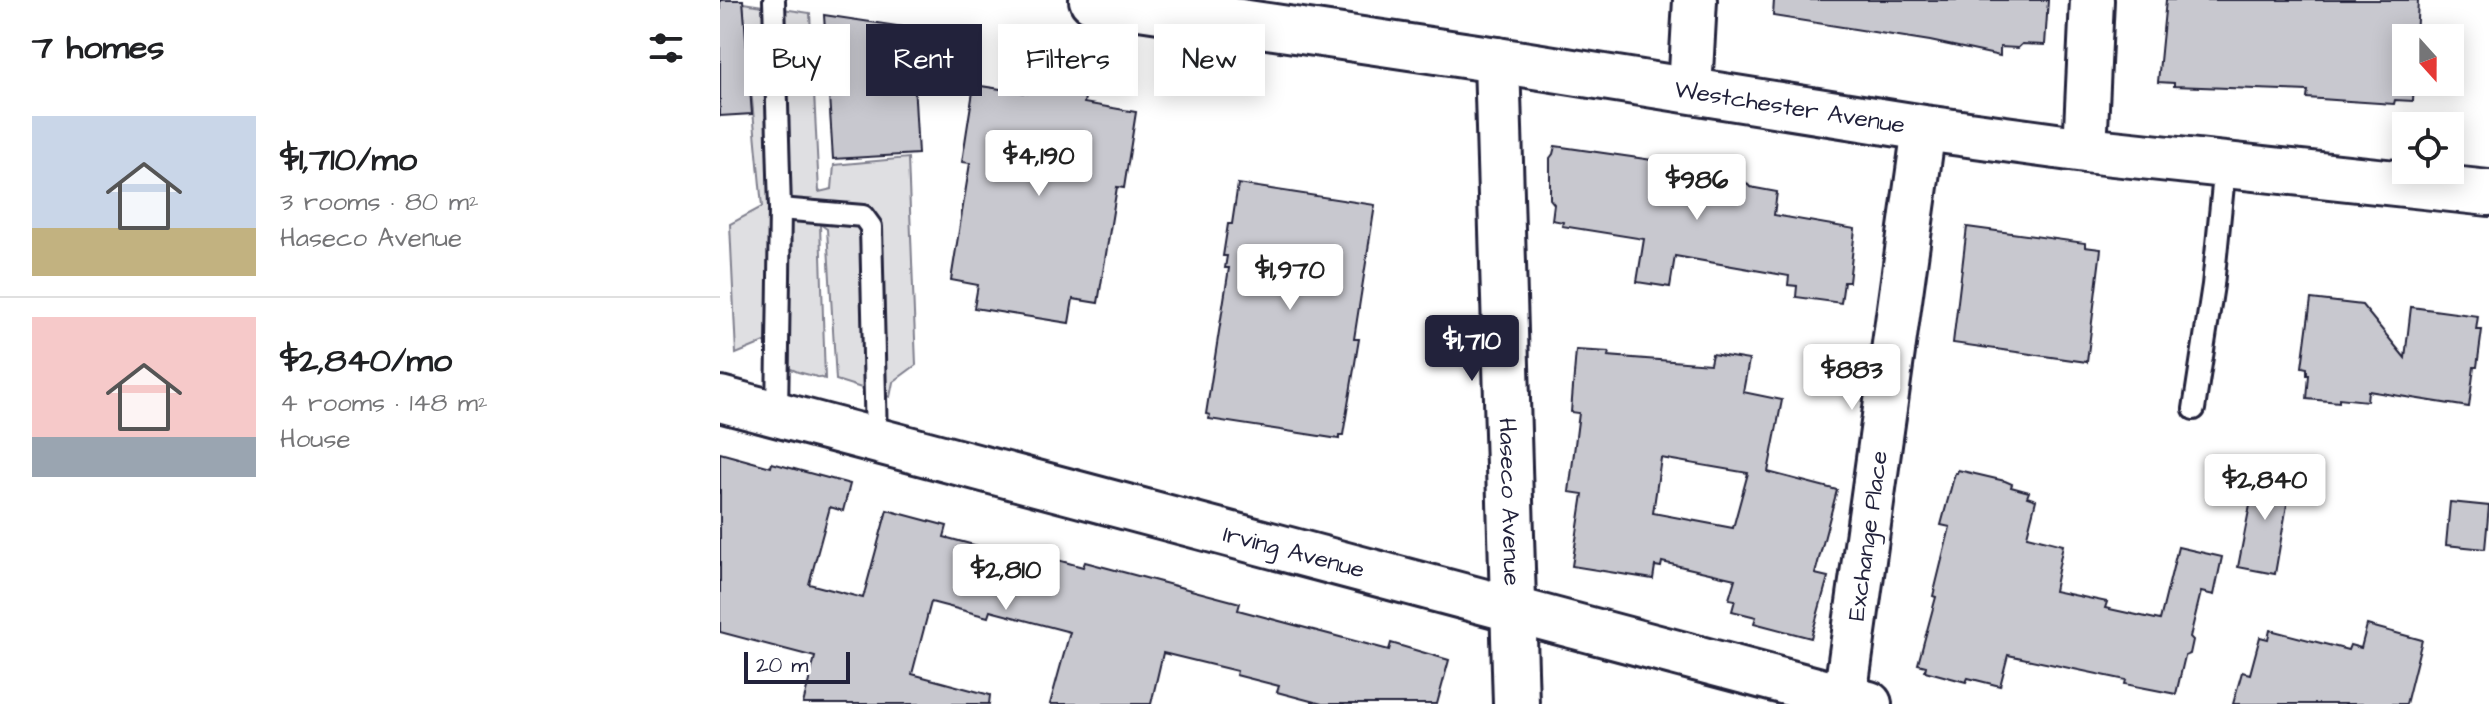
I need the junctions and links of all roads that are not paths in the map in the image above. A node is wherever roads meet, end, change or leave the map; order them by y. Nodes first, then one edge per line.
1 (774, 0) edge
2 (1092, 0) edge
3 (1695, 0) edge
4 (2092, 0) edge
5 (1287, 15) edge
6 (1497, 60) junction
7 (1690, 90) junction
8 (1924, 128) junction
9 (2085, 150) junction
10 (2225, 165) junction
11 (2489, 184) edge
12 (780, 209) junction
13 (720, 399) edge
14 (2194, 409) dead end
15 (777, 414) junction
16 (876, 440) junction
17 (1514, 609) junction
18 (1853, 702) edge
19 (1516, 704) edge

1 - 12 lane
2 - 5 street, Westchester Avenue
3 - 7 street
4 - 9 street
5 - 6 street, Westchester Avenue
6 - 7 street, Westchester Avenue
6 - 17 street, Haseco Avenue
7 - 8 street, Westchester Avenue
8 - 9 street, Westchester Avenue
8 - 18 street, Exchange Place
9 - 10 street, Westchester Avenue
10 - 11 street, Westchester Avenue
10 - 14 lane
12 - 15 lane
12 - 16 lane
13 - 15 street, Irving Avenue
15 - 16 street, Irving Avenue
16 - 17 street, Irving Avenue
17 - 18 street, Irving Avenue
17 - 19 street, Haseco Avenue

